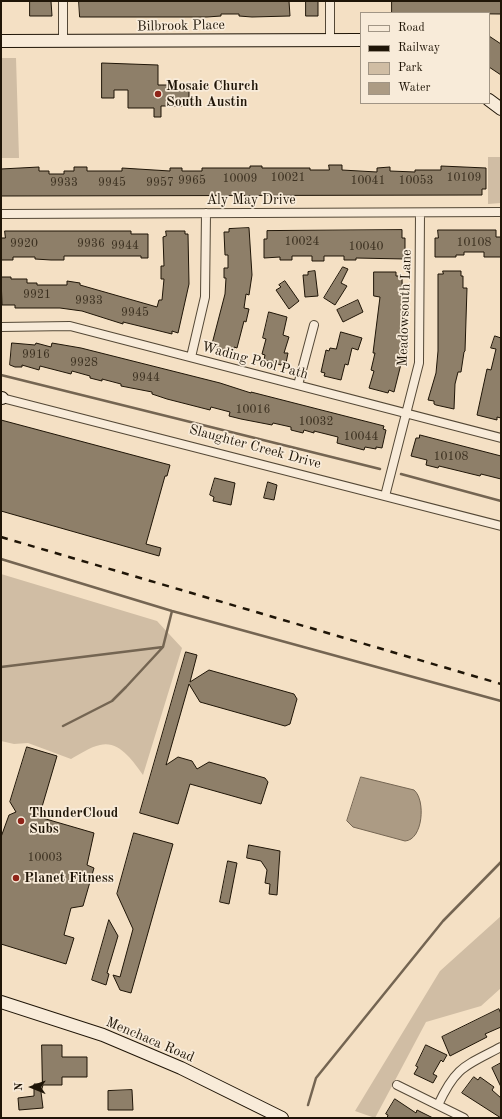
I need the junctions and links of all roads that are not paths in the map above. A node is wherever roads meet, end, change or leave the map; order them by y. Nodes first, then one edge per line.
1 (63, 1) edge
2 (330, 1) edge
3 (330, 39) junction
4 (360, 40) edge
5 (1, 41) edge
6 (63, 41) junction
7 (490, 101) edge
8 (501, 108) edge
9 (501, 212) edge
10 (206, 213) junction
11 (420, 213) junction
12 (1, 214) edge
13 (314, 325) dead end
14 (1, 327) edge
15 (191, 357) junction
16 (298, 385) junction
17 (2, 398) edge
18 (407, 413) junction
19 (501, 438) edge
20 (385, 496) junction
21 (501, 526) edge
22 (1, 1002) edge
23 (501, 1047) edge
24 (397, 1085) dead end
25 (438, 1104) junction
26 (282, 1118) edge
27 (464, 1118) edge

1 - 6 street
2 - 3 street
3 - 4 street, Bilbrook Place
3 - 6 street, Bilbrook Place
5 - 6 street, Bilbrook Place
7 - 8 street
9 - 11 street, Aly May Drive
10 - 11 street, Aly May Drive
10 - 12 street, Aly May Drive
10 - 15 street
11 - 18 street, Meadowsouth Lane
13 - 16 street
14 - 15 street, Wading Pool Path
15 - 16 street, Wading Pool Path
16 - 18 street, Wading Pool Path
17 - 20 street, Slaughter Creek Drive
18 - 19 street, Wading Pool Path
18 - 20 street, Meadowsouth Lane
20 - 21 street, Slaughter Creek Drive
22 - 26 street, Menchaca Road
23 - 25 street
24 - 25 street
25 - 27 street

